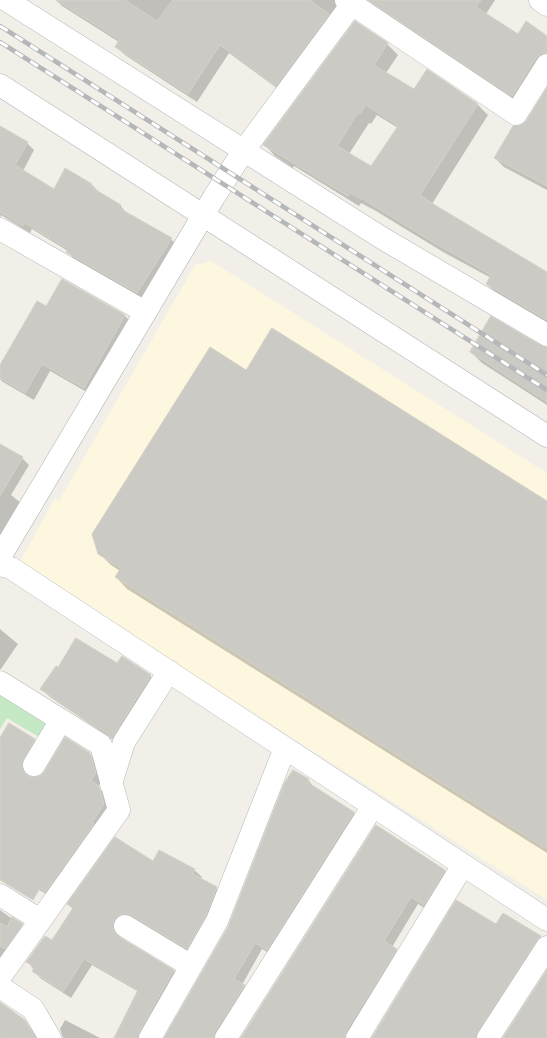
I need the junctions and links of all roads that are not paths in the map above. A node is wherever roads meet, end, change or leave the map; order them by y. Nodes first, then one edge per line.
1 (6, 0) edge
2 (540, 0) edge
3 (351, 1) edge
4 (547, 5) edge
5 (547, 65) edge
6 (0, 85) edge
7 (244, 150) junction
8 (203, 215) junction
9 (0, 228) edge
10 (145, 312) junction
11 (547, 335) edge
12 (547, 436) edge
13 (0, 557) edge
14 (0, 565) edge
15 (169, 671) junction
16 (0, 682) edge
17 (61, 720) junction
18 (284, 748) junction
19 (34, 765) dead end
20 (111, 784) junction
21 (373, 806) junction
22 (463, 865) junction
23 (0, 895) edge
24 (40, 920) junction
25 (547, 920) edge
26 (125, 926) dead end
27 (547, 947) edge
28 (191, 966) junction
29 (0, 977) edge
30 (0, 987) edge
31 (50, 1038) edge
32 (150, 1038) edge
33 (226, 1038) edge
34 (357, 1038) edge
35 (488, 1038) edge

1 - 7 street
2 - 4 street
3 - 5 street
3 - 7 street
6 - 8 street
7 - 8 street
7 - 11 street
8 - 10 street
8 - 12 street
9 - 10 street
10 - 13 street
14 - 15 street
15 - 18 street
15 - 20 street
16 - 17 street
17 - 19 street
17 - 20 street
18 - 21 street
18 - 28 street
20 - 24 street
21 - 22 street
21 - 33 street
22 - 25 street
22 - 34 street
23 - 24 street
24 - 29 street
26 - 28 street
27 - 35 street
28 - 32 street
30 - 31 street

